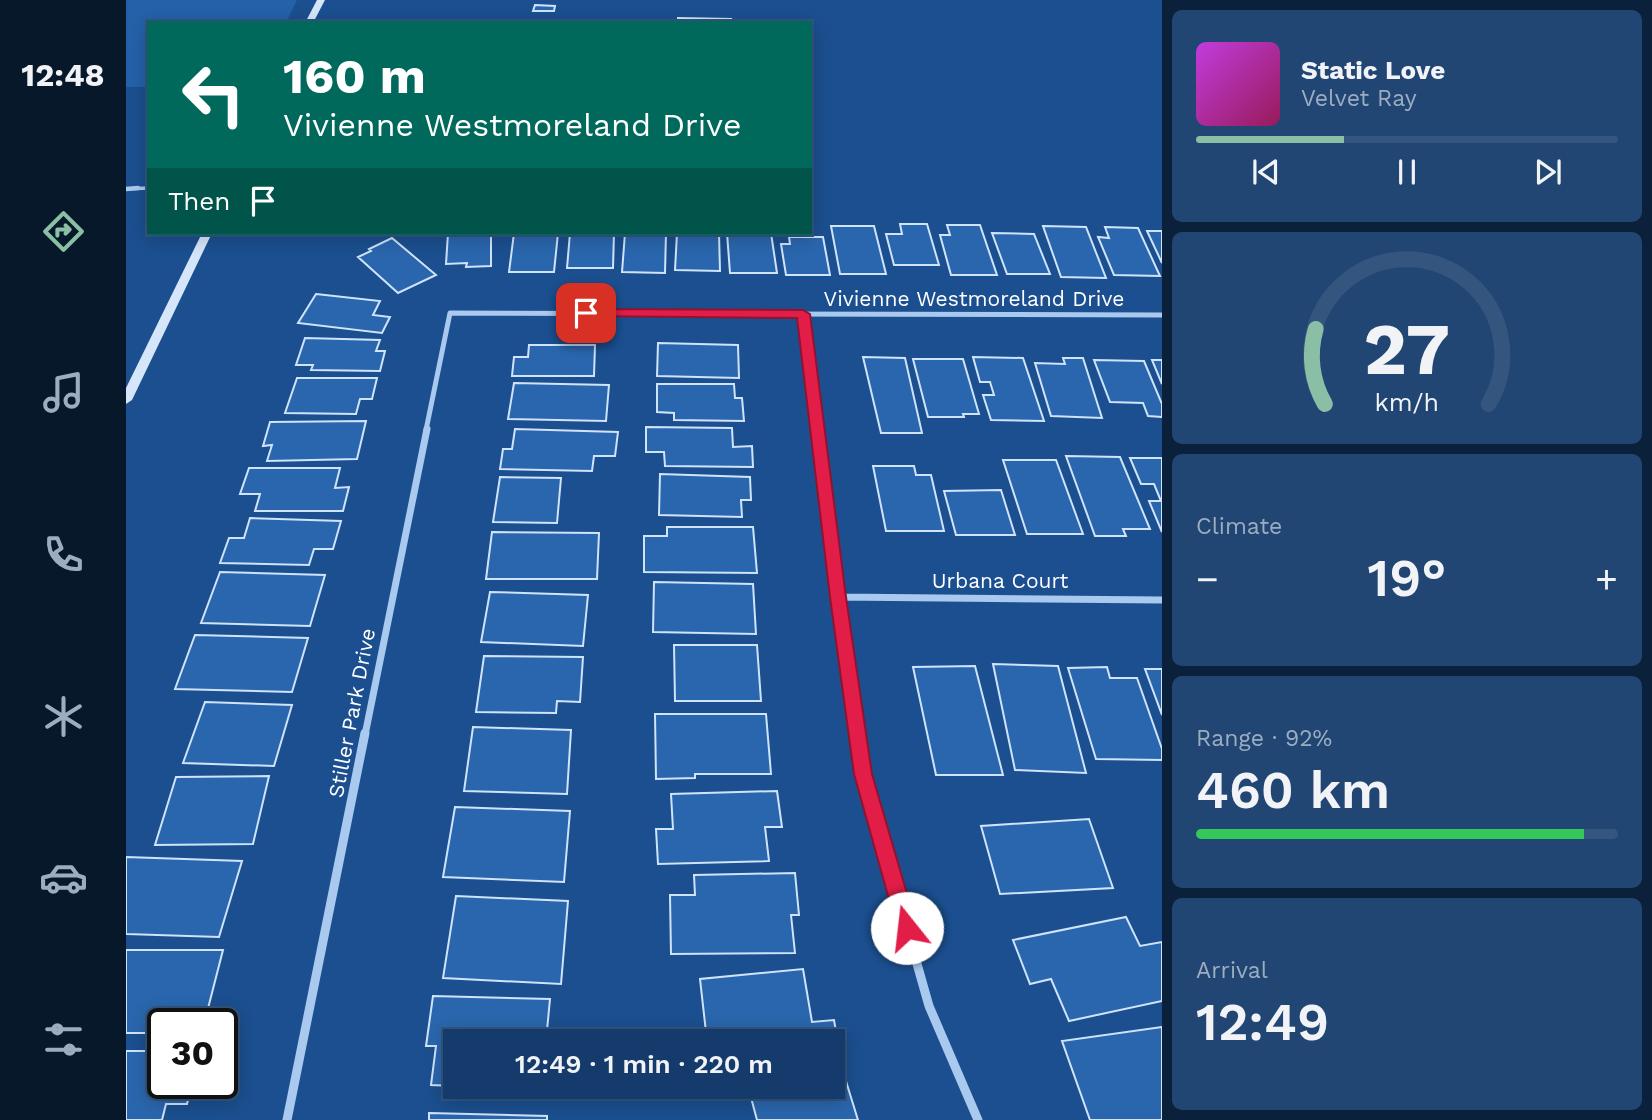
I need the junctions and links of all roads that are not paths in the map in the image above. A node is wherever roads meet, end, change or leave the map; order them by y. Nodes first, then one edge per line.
1 (321, 0) edge
2 (310, 21) edge
3 (147, 188) edge
4 (126, 189) edge
5 (206, 235) edge
6 (450, 313) joint
7 (803, 314) junction
8 (1162, 315) edge
9 (126, 400) edge
10 (838, 597) junction
11 (1162, 600) edge
12 (287, 1120) edge
13 (978, 1120) edge

1 - 2 street
3 - 4 lane
5 - 9 street
6 - 7 street, Vivienne Westmoreland Drive
6 - 12 street, Stiller Park Drive
7 - 8 street, Vivienne Westmoreland Drive
7 - 10 street
10 - 11 street, Urbana Court
10 - 13 street

